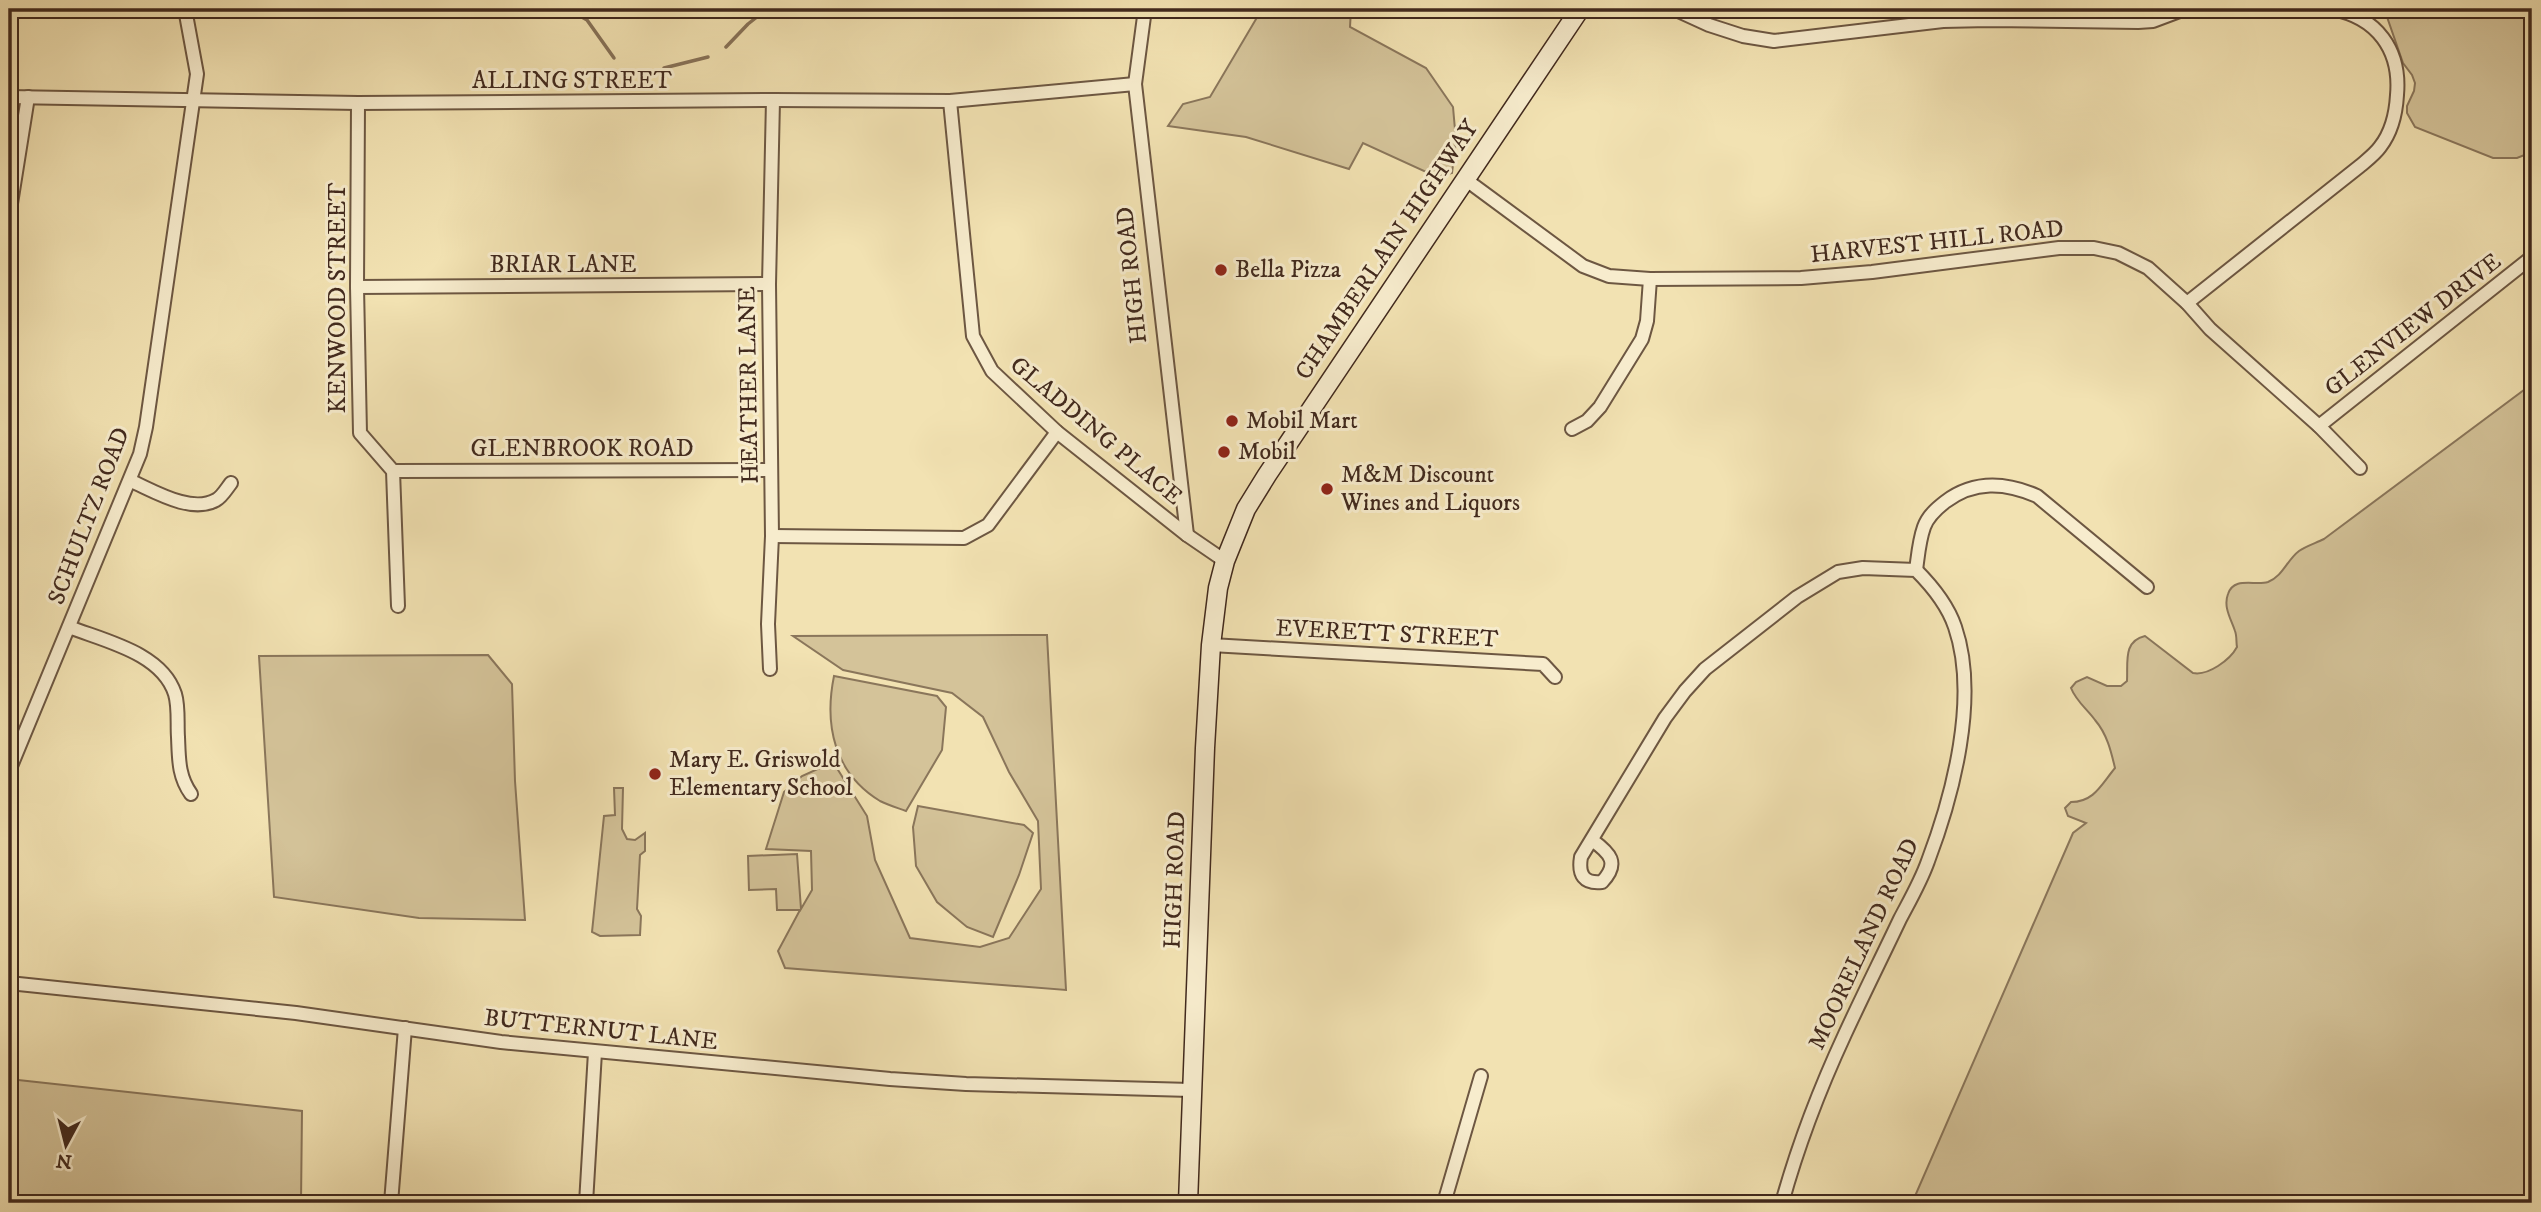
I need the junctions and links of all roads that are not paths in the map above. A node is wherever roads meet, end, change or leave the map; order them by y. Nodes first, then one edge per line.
1 (185, 9) edge
2 (1145, 9) edge
3 (1580, 9) edge
4 (1674, 9) edge
5 (2185, 9) edge
6 (2332, 9) edge
7 (1135, 84) junction
8 (9, 97) edge
9 (28, 97) junction
10 (193, 99) junction
11 (774, 100) junction
12 (950, 101) junction
13 (358, 103) junction
14 (1465, 179) junction
15 (9, 216) edge
16 (2532, 257) edge
17 (1650, 279) junction
18 (769, 284) junction
19 (357, 287) junction
20 (2187, 303) junction
21 (2319, 426) junction
22 (1572, 429) dead end
23 (1057, 432) junction
24 (2360, 468) dead end
25 (771, 470) junction
26 (393, 471) junction
27 (131, 481) junction
28 (231, 483) dead end
29 (772, 536) junction
30 (1187, 536) junction
31 (1225, 561) junction
32 (1916, 570) junction
33 (2147, 587) dead end
34 (398, 606) dead end
35 (69, 627) junction
36 (1211, 645) junction
37 (770, 669) dead end
38 (1555, 677) dead end
39 (9, 771) edge
40 (191, 794) dead end
41 (1592, 840) dead end
42 (9, 983) edge
43 (405, 1028) junction
44 (595, 1052) junction
45 (1481, 1076) dead end
46 (1191, 1090) junction
47 (391, 1203) edge
48 (586, 1203) edge
49 (1188, 1203) edge
50 (1444, 1203) edge
51 (1782, 1203) edge

1 - 10 street, SCHULTZ ROAD
2 - 7 street, HIGH ROAD
3 - 14 main road, CHAMBERLAIN HIGHWAY
4 - 5 street
6 - 20 street
7 - 12 street, ALLING STREET
7 - 30 street, HIGH ROAD
8 - 9 street, ALLING STREET
9 - 10 street, ALLING STREET
9 - 15 street
10 - 13 street, ALLING STREET
10 - 27 street, SCHULTZ ROAD
11 - 12 street, ALLING STREET
11 - 13 street, ALLING STREET
11 - 18 street, HEATHER LANE
12 - 23 street, GLADDING PLACE
13 - 19 street, KENWOOD STREET
14 - 17 street, HARVEST HILL ROAD
14 - 31 main road, CHAMBERLAIN HIGHWAY
16 - 21 street, GLENVIEW DRIVE
17 - 20 street, HARVEST HILL ROAD
17 - 22 street
18 - 19 street, BRIAR LANE
18 - 25 street, HEATHER LANE
19 - 26 street, KENWOOD STREET
20 - 21 street, HARVEST HILL ROAD
21 - 24 street, HARVEST HILL ROAD
23 - 29 street
23 - 30 street, GLADDING PLACE
25 - 26 street, GLENBROOK ROAD
25 - 29 street, HEATHER LANE
26 - 34 street
27 - 28 street
27 - 35 street, SCHULTZ ROAD
29 - 37 street, HEATHER LANE
30 - 31 street, GLADDING PLACE
31 - 36 main road, HIGH ROAD
32 - 33 street
32 - 41 street
32 - 51 street, MOORELAND ROAD
35 - 39 street, SCHULTZ ROAD
35 - 40 street
36 - 38 street, EVERETT STREET
36 - 46 main road, HIGH ROAD
42 - 43 street, BUTTERNUT LANE
43 - 44 street, BUTTERNUT LANE
43 - 47 street
44 - 46 street, BUTTERNUT LANE
44 - 48 street
45 - 50 street
46 - 49 main road, HIGH ROAD

